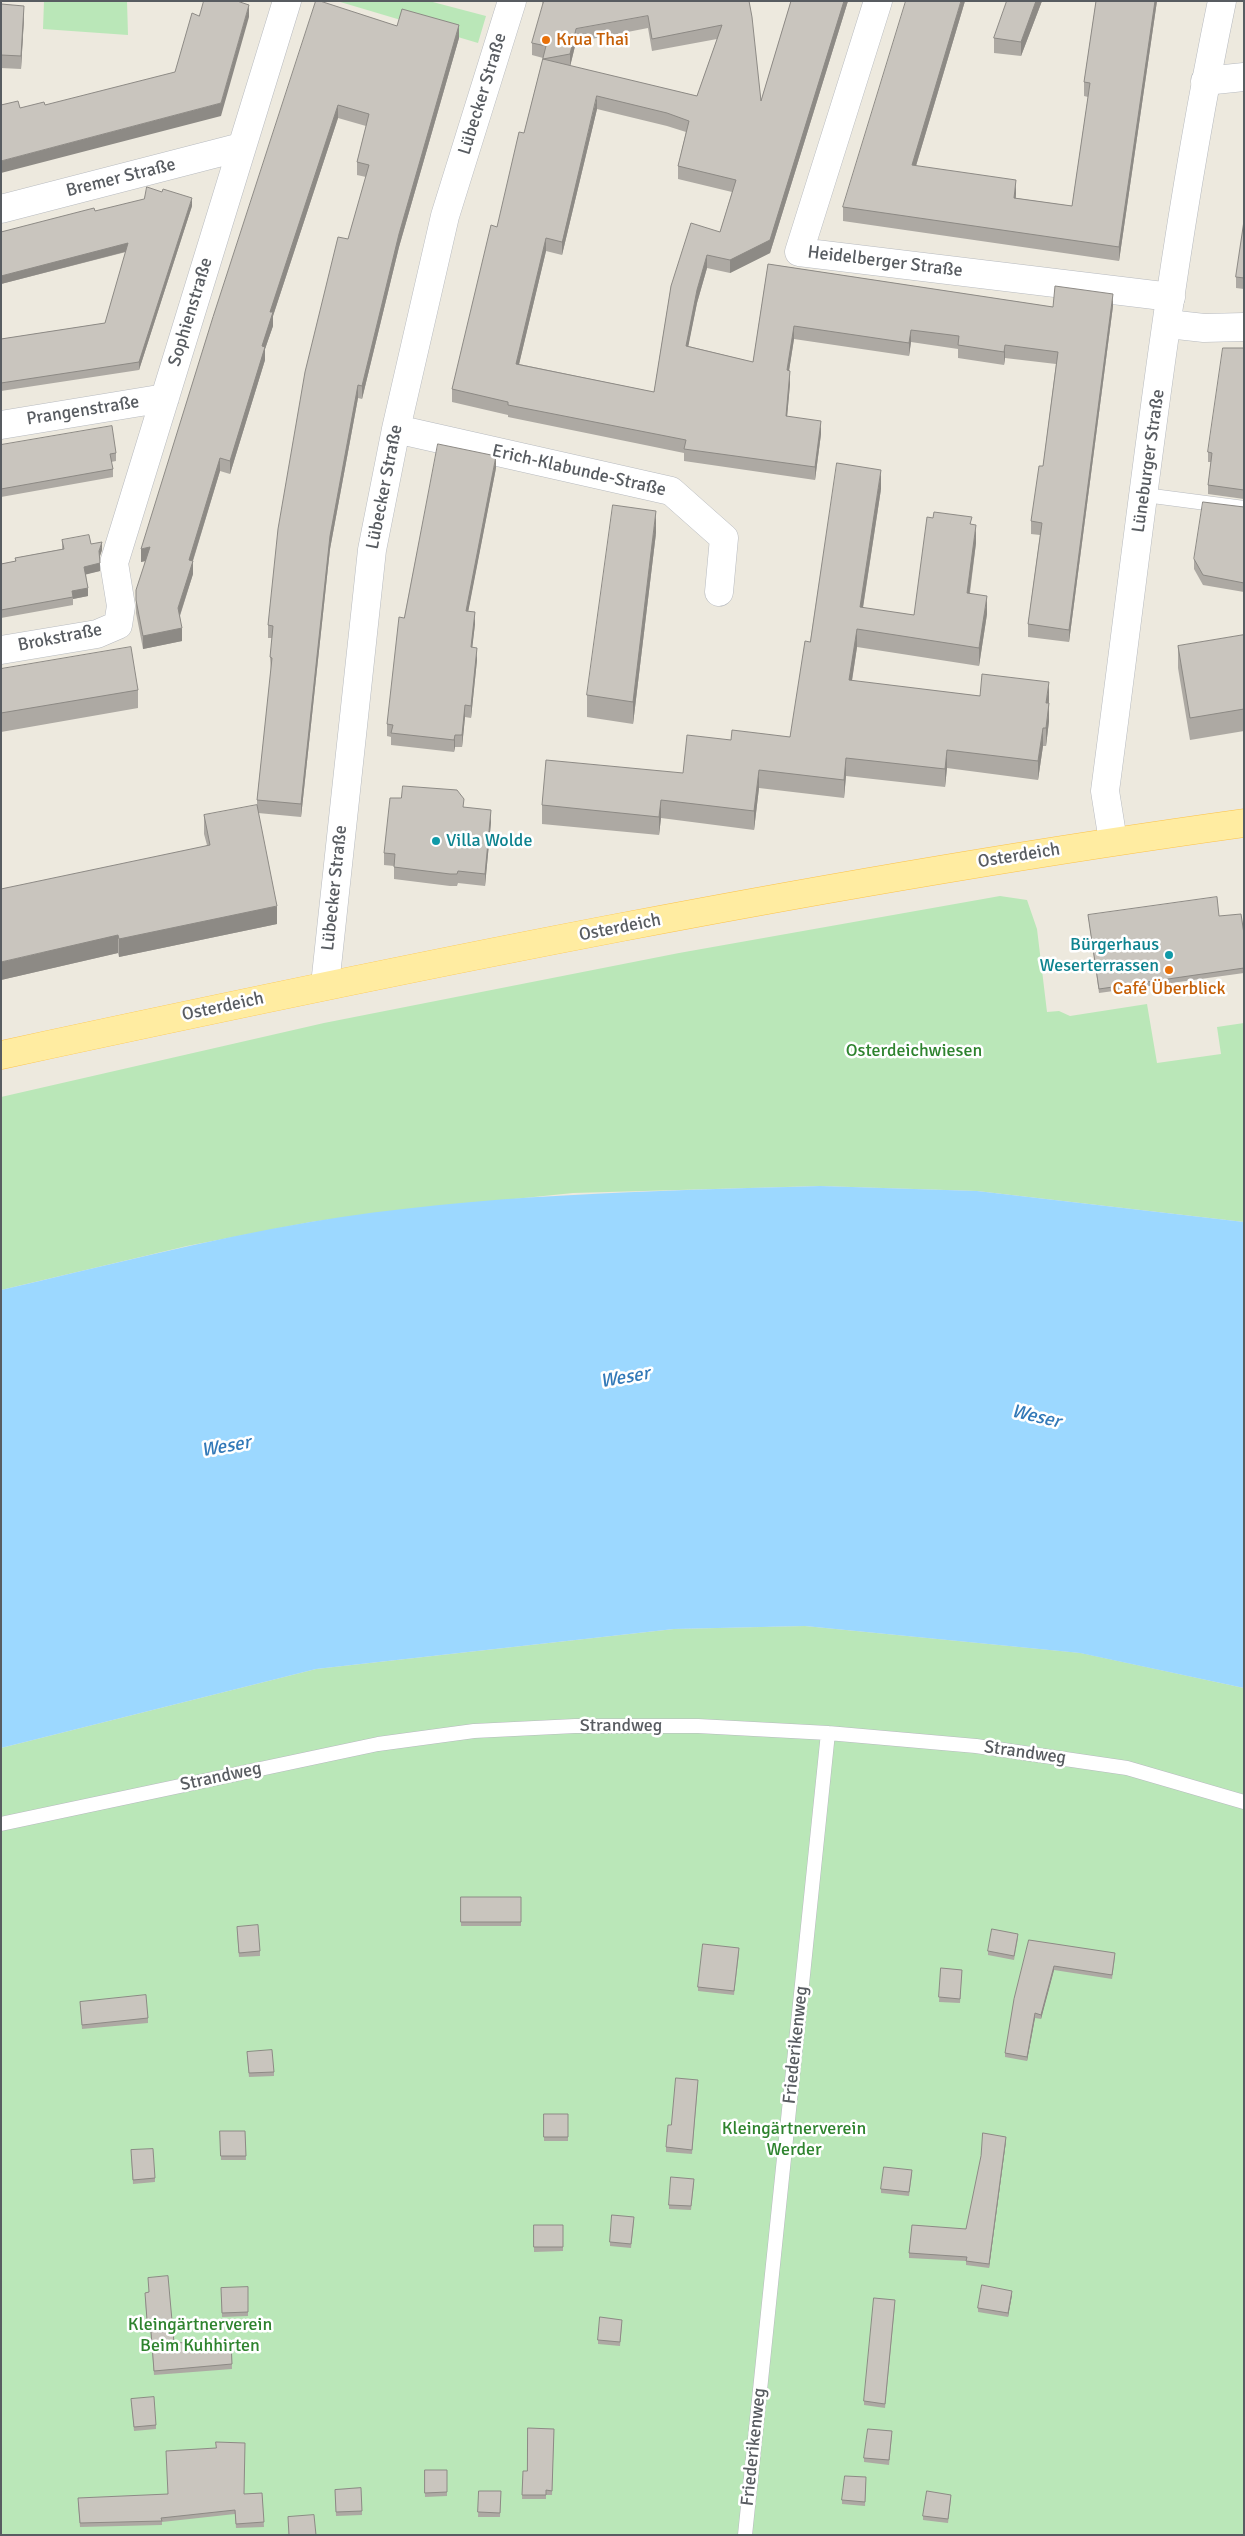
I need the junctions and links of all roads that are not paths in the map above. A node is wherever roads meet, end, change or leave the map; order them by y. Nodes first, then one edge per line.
1 (287, 1) edge
2 (512, 1) edge
3 (878, 1) edge
4 (1210, 1) edge
5 (1222, 1) edge
6 (1244, 77) edge
7 (1205, 81) junction
8 (241, 147) junction
9 (1, 208) edge
10 (1171, 297) junction
11 (1168, 324) junction
12 (1244, 327) edge
13 (165, 398) junction
14 (1, 425) edge
15 (396, 429) junction
16 (1145, 495) junction
17 (1244, 508) edge
18 (719, 592) dead end
19 (118, 625) joint
20 (1, 650) edge
21 (1244, 822) edge
22 (1113, 841) junction
23 (325, 985) junction
24 (1, 1055) edge
25 (828, 1734) junction
26 (1244, 1802) edge
27 (1, 1824) edge
28 (746, 2535) edge

1 - 8 street, Sophienstraße
2 - 15 street, Lübecker Straße
3 - 10 street, Heidelberger Straße
4 - 7 street, Lüneburger Straße
5 - 7 street, Lüneburger Straße
6 - 7 street
7 - 10 street, Lüneburger Straße
8 - 9 street, Bremer Straße
8 - 13 street, Sophienstraße
10 - 11 street, Lüneburger Straße
11 - 12 street
11 - 16 street, Lüneburger Straße
13 - 14 street, Prangenstraße
13 - 19 street, Sophienstraße
15 - 18 street, Erich-Klabunde-Straße
15 - 23 street, Lübecker Straße
16 - 17 lane
16 - 22 street, Lüneburger Straße
19 - 20 street, Brokstraße
21 - 22 main road, Osterdeich
22 - 23 main road, Osterdeich
23 - 24 main road, Osterdeich
25 - 26 lane, Strandweg
25 - 27 lane, Strandweg
25 - 28 lane, Friederikenweg

